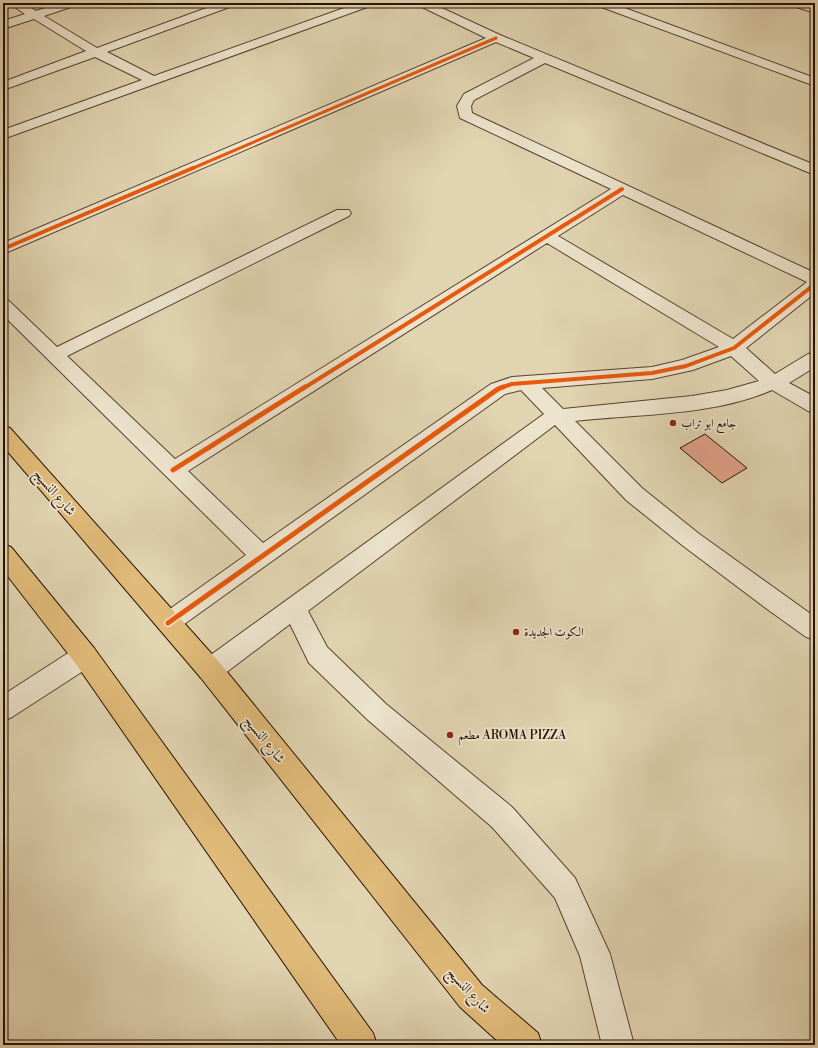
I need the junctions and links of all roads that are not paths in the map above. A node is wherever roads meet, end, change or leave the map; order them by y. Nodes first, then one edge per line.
1 (15, 3) edge
2 (73, 3) edge
3 (231, 3) edge
4 (369, 3) edge
5 (422, 3) edge
6 (450, 3) edge
7 (600, 3) edge
8 (794, 3) edge
9 (333, 6) dead end
10 (435, 8) junction
11 (815, 10) edge
12 (345, 11) junction
13 (35, 15) junction
14 (3, 25) edge
15 (496, 38) junction
16 (96, 52) junction
17 (544, 58) junction
18 (153, 81) junction
19 (815, 82) edge
20 (3, 86) edge
21 (3, 135) edge
22 (815, 170) edge
23 (622, 189) junction
24 (342, 213) dead end
25 (547, 236) junction
26 (3, 249) edge
27 (815, 279) edge
28 (815, 284) edge
29 (3, 305) edge
30 (734, 348) junction
31 (54, 355) junction
32 (815, 358) edge
33 (772, 382) junction
34 (526, 383) junction
35 (815, 406) edge
36 (558, 416) junction
37 (3, 433) edge
38 (173, 470) junction
39 (3, 553) edge
40 (262, 556) junction
41 (294, 608) junction
42 (168, 623) junction
43 (815, 630) edge
44 (85, 656) junction
45 (210, 670) junction
46 (3, 709) edge
47 (361, 1045) edge
48 (526, 1045) edge
49 (618, 1045) edge

1 - 13 street
2 - 13 street
3 - 16 street
4 - 12 street
5 - 10 street
6 - 10 street
7 - 19 street
8 - 11 street
9 - 12 street
10 - 15 street
12 - 18 street
13 - 14 street
13 - 16 street
15 - 17 street
15 - 26 street
16 - 18 street
16 - 20 street
17 - 22 street
17 - 23 street
18 - 21 street
23 - 25 street
23 - 27 street
24 - 31 street
25 - 30 street
25 - 38 street
28 - 30 street
29 - 31 street
30 - 33 street
30 - 34 street
31 - 38 street
32 - 33 street
33 - 35 street
33 - 36 street
34 - 36 street
34 - 40 street
36 - 41 street
36 - 43 street
37 - 42 main road, شارع النسيج
38 - 40 street
39 - 44 main road
40 - 42 street
41 - 45 street
41 - 49 street
42 - 45 main road, شارع النسيج
44 - 46 street
44 - 47 main road
45 - 48 main road, شارع النسيج

